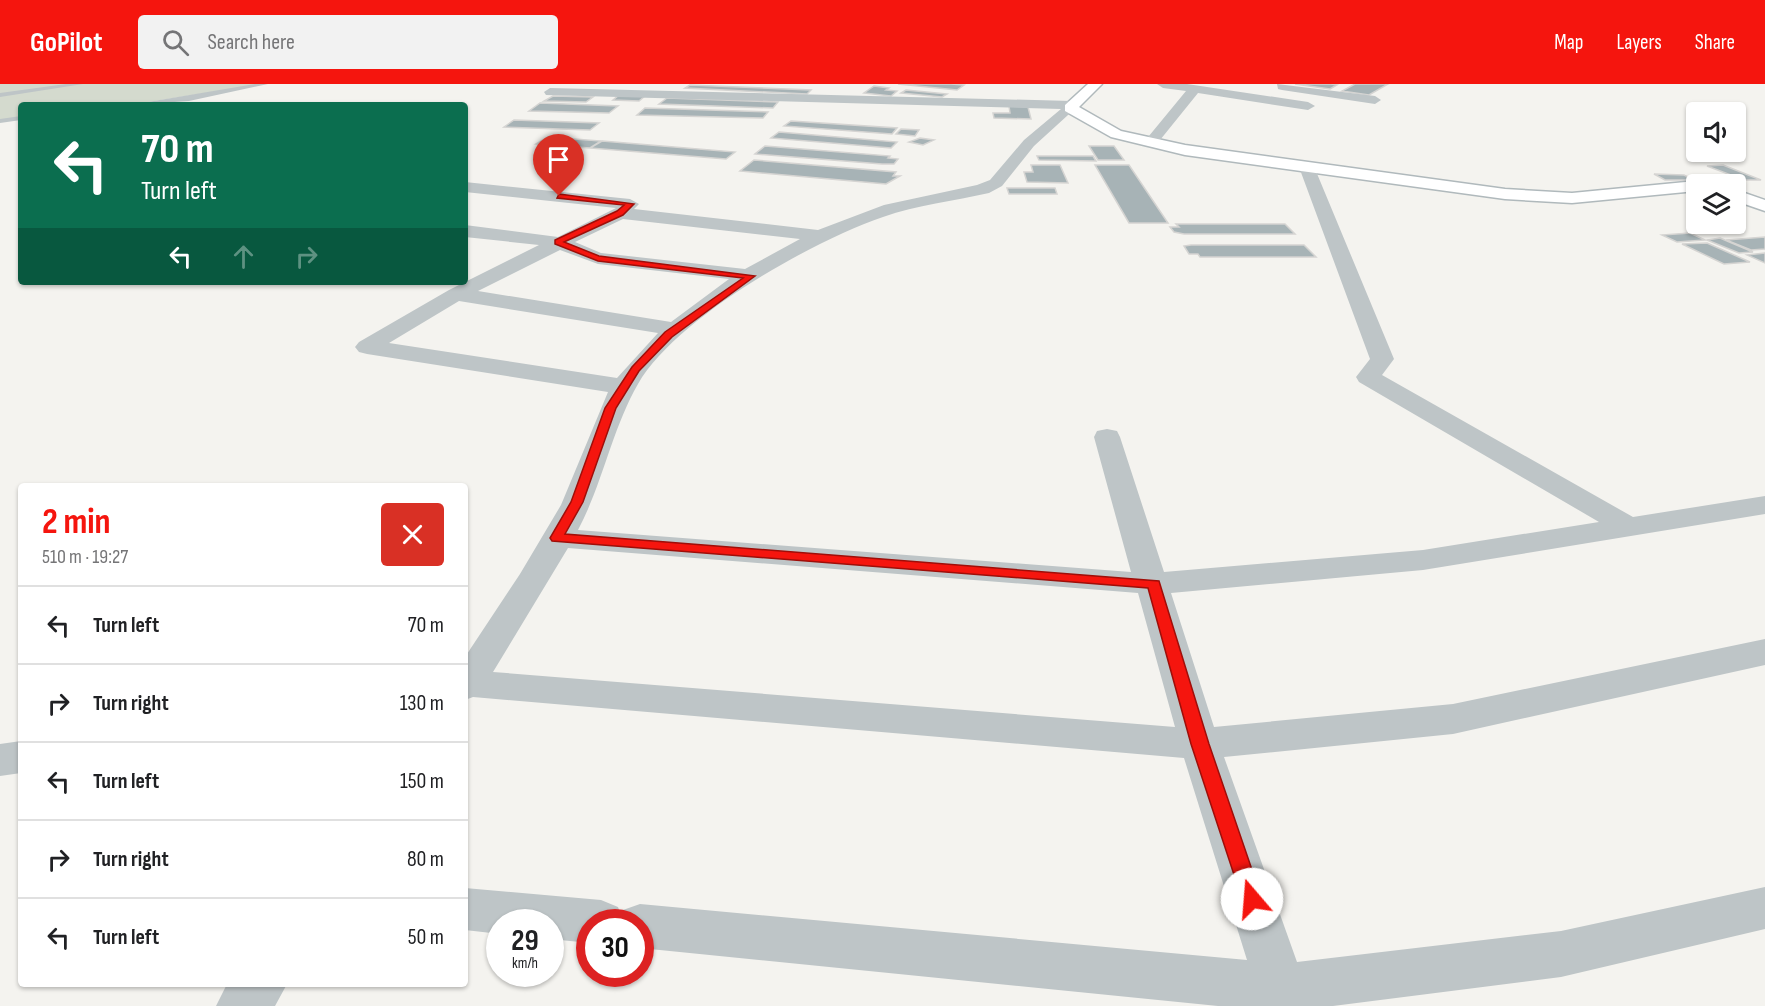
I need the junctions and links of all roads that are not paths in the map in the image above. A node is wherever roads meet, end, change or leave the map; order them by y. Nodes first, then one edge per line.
1 (80, 84) edge
2 (266, 84) edge
3 (1096, 84) edge
4 (1163, 84) edge
5 (1266, 84) edge
6 (904, 87) dead end
7 (1195, 89) junction
8 (990, 91) dead end
9 (550, 92) dead end
10 (0, 95) edge
11 (1375, 100) dead end
12 (161, 102) edge
13 (1071, 106) junction
14 (1308, 106) dead end
15 (18, 118) edge
16 (0, 121) edge
17 (1151, 142) junction
18 (1307, 167) junction
19 (468, 187) edge
20 (1686, 187) edge
21 (1746, 199) edge
22 (1765, 206) edge
23 (620, 213) junction
24 (468, 231) edge
25 (816, 235) junction
26 (557, 242) junction
27 (751, 276) junction
28 (456, 294) junction
29 (675, 329) junction
30 (624, 387) junction
31 (1107, 437) dead end
32 (1765, 505) edge
33 (1629, 527) junction
34 (556, 538) junction
35 (1154, 584) junction
36 (1765, 652) edge
37 (468, 681) edge
38 (468, 684) edge
39 (1200, 744) junction
40 (18, 757) edge
41 (0, 760) edge
42 (1765, 908) edge
43 (468, 909) edge
44 (576, 920) edge
45 (654, 928) edge
46 (259, 987) edge
47 (1284, 997) edge
48 (241, 1006) edge

1 - 10 lane
2 - 12 lane
3 - 13 street
4 - 7 street
5 - 11 street
6 - 8 street
7 - 14 street
7 - 17 street
9 - 13 street
13 - 17 street
13 - 25 street
15 - 16 lane
17 - 18 street
18 - 20 street
18 - 33 street
19 - 23 street
21 - 22 street
23 - 25 street
23 - 26 street
24 - 26 street
25 - 27 street
26 - 27 street
26 - 28 street
27 - 29 street
28 - 29 street
28 - 30 street
29 - 30 street
30 - 34 street
31 - 35 street
32 - 33 street
33 - 35 street
34 - 35 street
34 - 37 street
35 - 39 street
36 - 39 street
38 - 39 street
39 - 47 street
40 - 41 street
42 - 47 street
43 - 44 street
45 - 47 street
46 - 48 street

